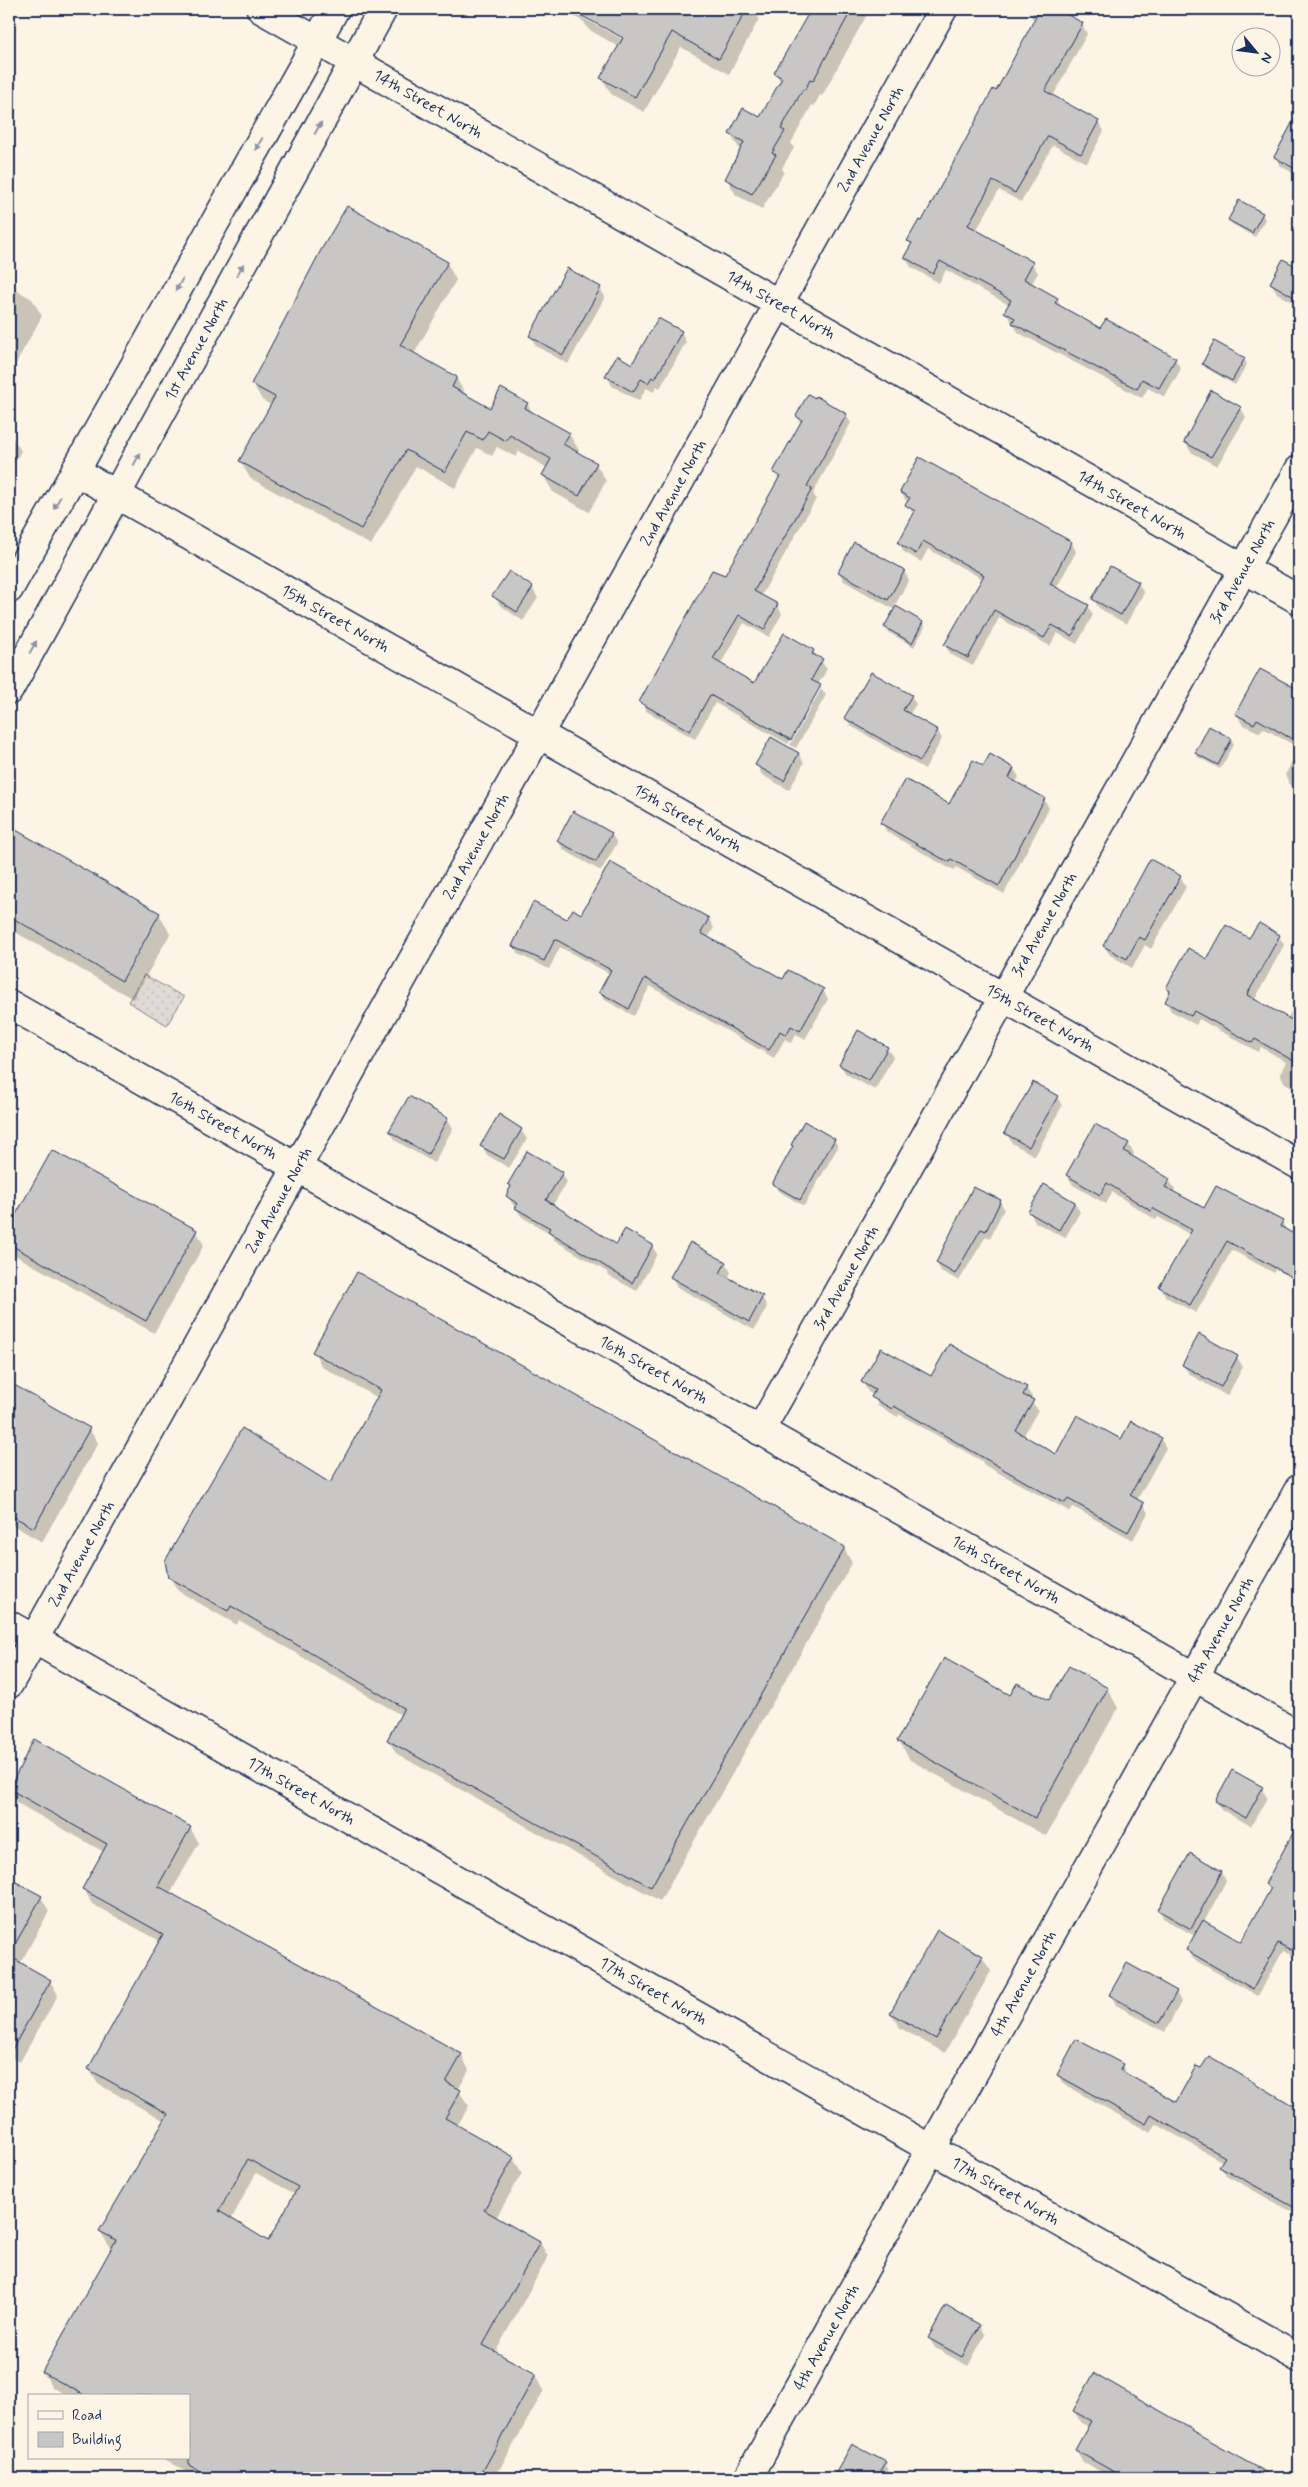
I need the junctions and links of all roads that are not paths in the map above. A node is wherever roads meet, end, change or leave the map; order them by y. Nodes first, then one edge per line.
1 (261, 9) edge
2 (335, 9) edge
3 (383, 9) edge
4 (943, 9) edge
5 (318, 40) junction
6 (354, 61) junction
7 (779, 303) junction
8 (1299, 470) edge
9 (75, 471) junction
10 (118, 495) junction
11 (1244, 568) junction
12 (9, 589) edge
13 (1299, 600) edge
14 (9, 690) edge
15 (538, 734) junction
16 (1003, 998) junction
17 (9, 1004) edge
18 (1299, 1165) edge
19 (296, 1168) junction
20 (760, 1431) junction
21 (1299, 1489) edge
22 (9, 1625) edge
23 (34, 1639) junction
24 (1195, 1677) junction
25 (9, 1684) edge
26 (1299, 1736) edge
27 (931, 2149) junction
28 (1299, 2358) edge
29 (748, 2478) edge

1 - 5 street, 14th Street North
2 - 5 street
3 - 6 street, 1st Avenue North
4 - 7 street, 2nd Avenue North
5 - 6 street, 14th Street North
5 -> 9 street
6 - 7 street, 14th Street North
10 -> 6 street, 1st Avenue North
7 - 11 street, 14th Street North
7 - 15 street, 2nd Avenue North
8 - 11 street, 3rd Avenue North
9 - 10 street, 15th Street North
9 -> 12 street
14 -> 10 street, 1st Avenue North
10 - 15 street, 15th Street North
11 - 13 street, 14th Street North
11 - 16 street, 3rd Avenue North
15 - 16 street, 15th Street North
15 - 19 street, 2nd Avenue North
16 - 18 street, 15th Street North
16 - 20 street, 3rd Avenue North
17 - 19 street, 16th Street North
19 - 20 street, 16th Street North
19 - 23 street, 2nd Avenue North
20 - 24 street, 16th Street North
21 - 24 street, 4th Avenue North
22 - 23 street, 17th Street North
23 - 25 street, 2nd Avenue North
23 - 27 street, 17th Street North
24 - 26 street, 16th Street North
24 - 27 street, 4th Avenue North
27 - 28 street, 17th Street North
27 - 29 street, 4th Avenue North

